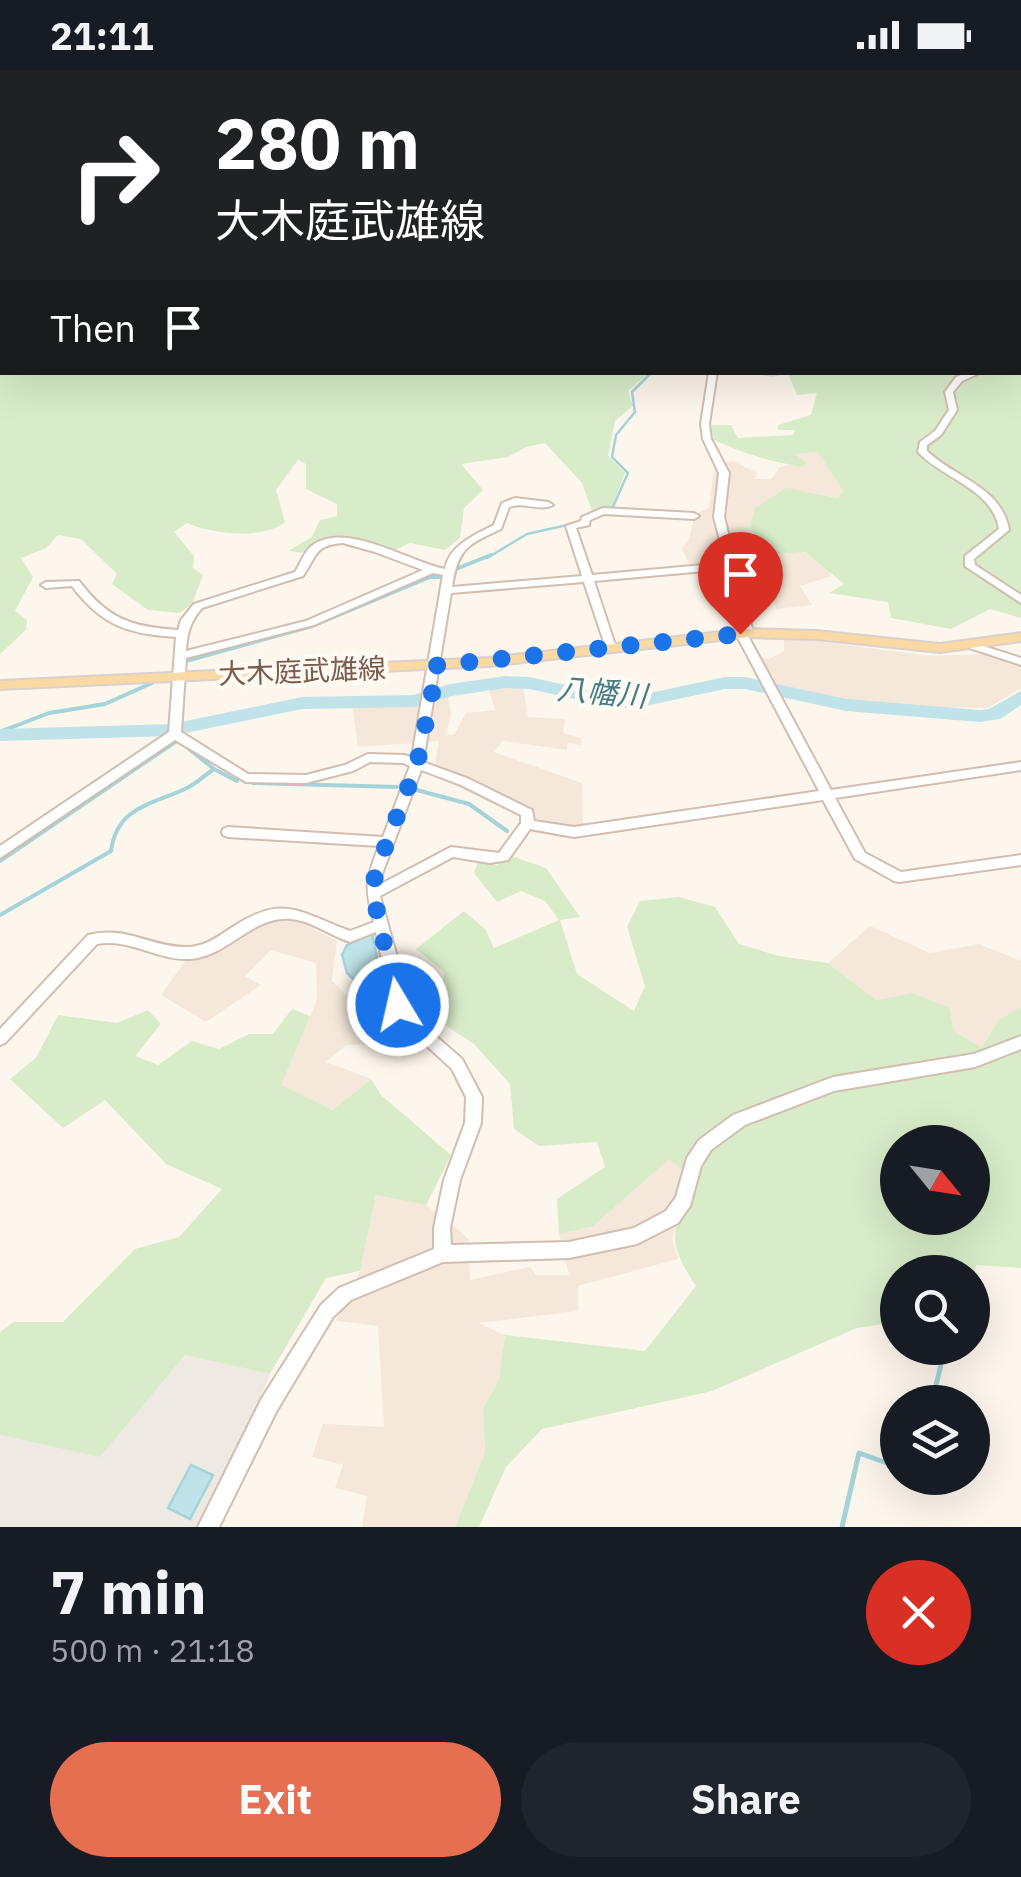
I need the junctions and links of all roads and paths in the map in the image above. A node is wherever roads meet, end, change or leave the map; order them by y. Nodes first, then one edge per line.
1 (713, 375) edge
2 (970, 375) edge
3 (548, 505) dead end
4 (694, 516) dead end
5 (732, 566) junction
6 (429, 572) junction
7 (447, 572) junction
8 (588, 578) junction
9 (46, 585) dead end
10 (449, 590) junction
11 (1021, 600) edge
12 (744, 633) junction
13 (182, 634) junction
14 (1021, 637) edge
15 (974, 646) junction
16 (611, 648) junction
17 (180, 656) junction
18 (1021, 662) edge
19 (432, 666) junction
20 (180, 675) junction
21 (0, 685) edge
22 (175, 728) junction
23 (417, 764) junction
24 (1021, 766) edge
25 (829, 796) junction
26 (527, 824) junction
27 (228, 832) dead end
28 (387, 842) junction
29 (0, 854) edge
30 (1021, 860) edge
31 (373, 894) junction
32 (380, 925) junction
33 (0, 1039) edge
34 (1021, 1042) edge
35 (444, 1254) junction
36 (208, 1527) edge

1 - 5 street
2 - 11 street
3 - 7 street
4 - 8 street
5 - 8 street
5 - 12 street
6 - 7 street
6 - 13 street
6 - 17 street
7 - 10 street
8 - 10 street
8 - 16 street
9 - 13 street
10 - 19 street
12 - 15 main road, 大木庭武雄線
12 - 16 main road, 大木庭武雄線
12 - 25 street
13 - 17 street
14 - 15 main road, 大木庭武雄線
15 - 18 street
16 - 19 main road, 大木庭武雄線
17 - 20 street
19 - 20 main road, 大木庭武雄線
19 - 23 street
20 - 21 main road, 大木庭武雄線
20 - 22 street
22 - 23 street
22 - 29 street
23 - 26 street
23 - 28 street
24 - 25 street
25 - 26 street
25 - 30 street
26 - 31 street
27 - 28 street
28 - 31 street
31 - 32 street
32 - 33 street
32 - 35 street
34 - 35 street
35 - 36 street

